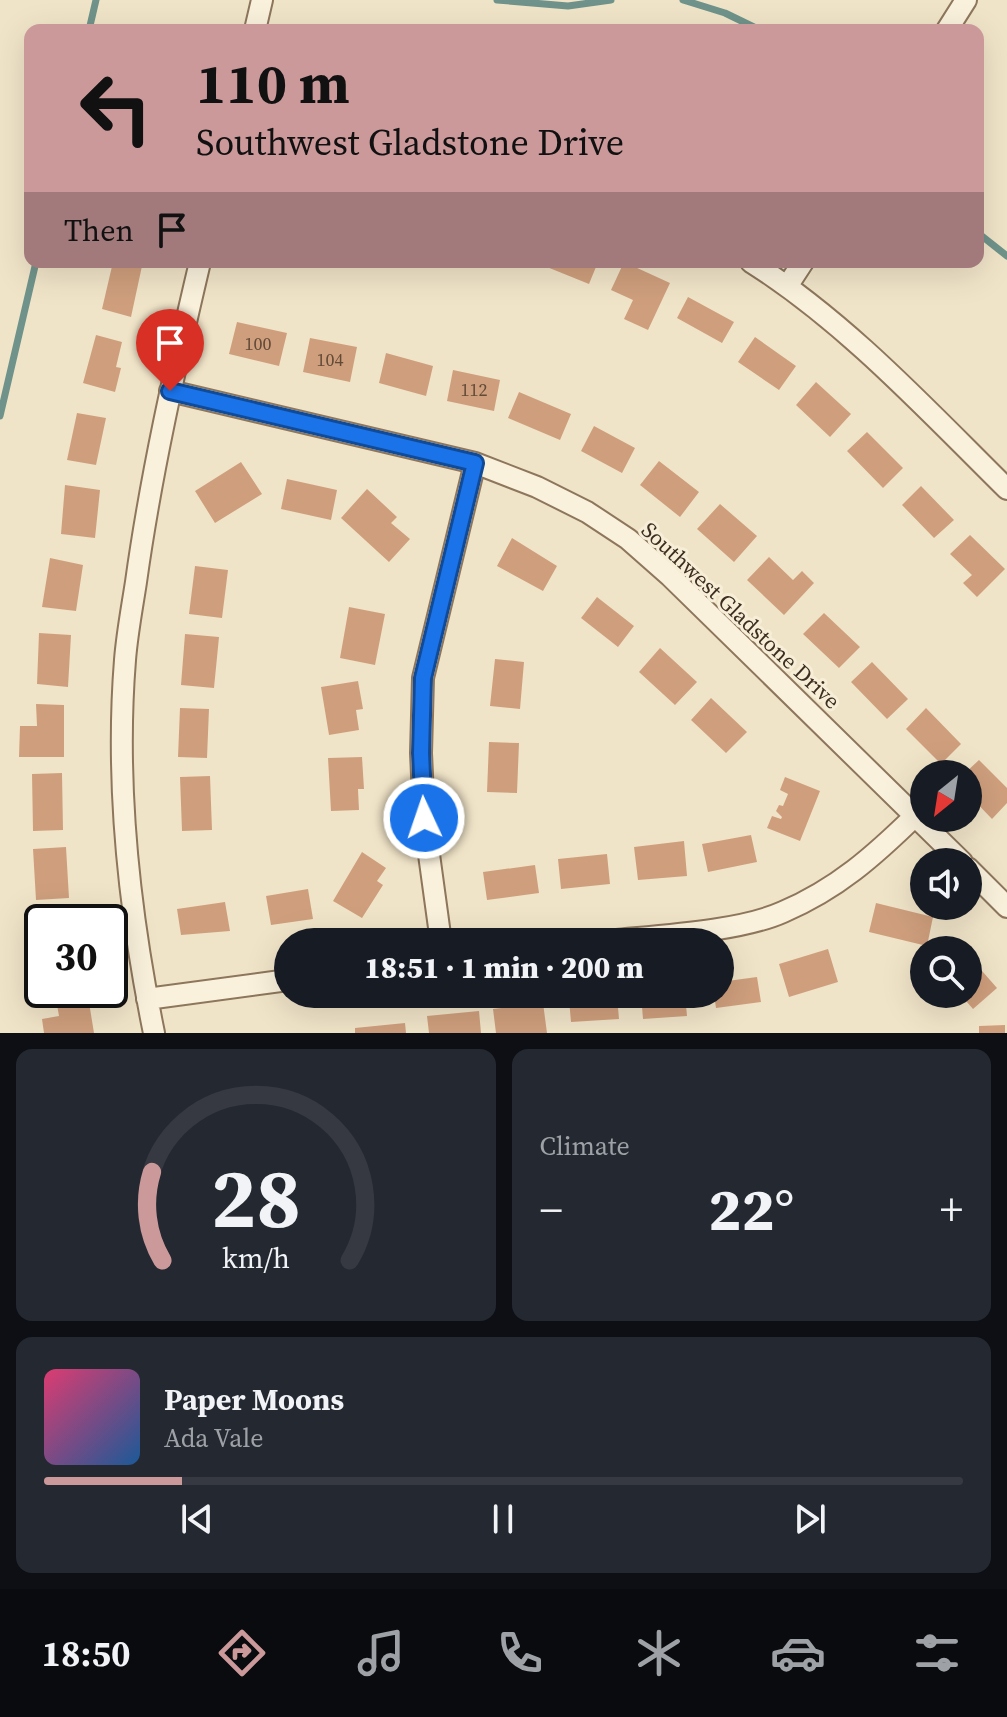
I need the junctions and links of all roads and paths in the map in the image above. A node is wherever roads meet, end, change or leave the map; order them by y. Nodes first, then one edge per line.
1 (262, 0) edge
2 (966, 0) edge
3 (256, 24) edge
4 (951, 24) edge
5 (199, 268) edge
6 (761, 268) edge
7 (799, 268) edge
8 (788, 285) junction
9 (170, 391) junction
10 (475, 463) junction
11 (1007, 489) edge
12 (910, 809) edge
13 (910, 821) edge
14 (933, 832) edge
15 (948, 848) edge
16 (982, 882) edge
17 (1007, 907) edge
18 (439, 928) edge
19 (710, 928) edge
20 (274, 982) edge
21 (147, 999) junction
22 (154, 1033) edge

1 - 3 street
2 - 4 street
5 - 9 street
6 - 8 street
7 - 8 street
8 - 11 street
9 - 10 street, Southwest Gladstone Drive
9 - 21 street
10 - 12 street, Southwest Gladstone Drive
10 - 18 street
13 - 19 street
14 - 15 street, Southwest Gladstone Drive
16 - 17 street
20 - 21 street
21 - 22 street

